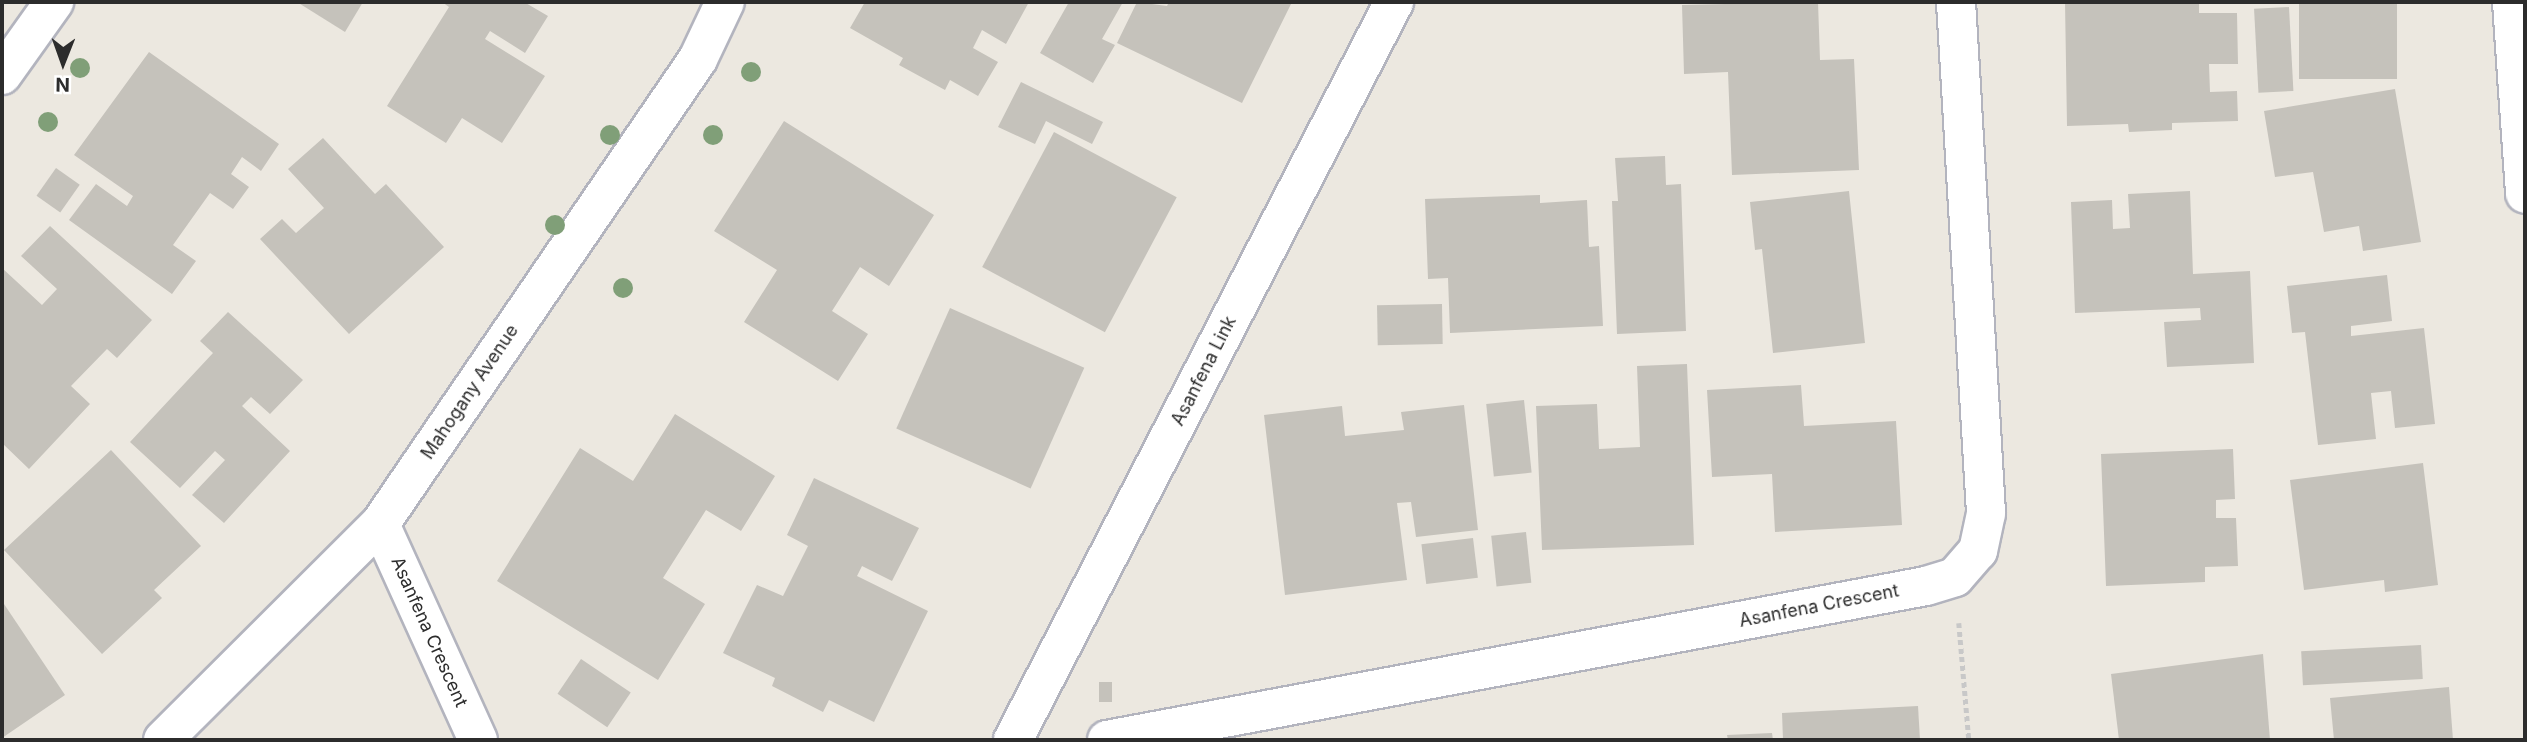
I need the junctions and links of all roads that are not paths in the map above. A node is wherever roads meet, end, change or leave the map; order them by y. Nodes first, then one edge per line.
1 (54, 2) edge
2 (725, 2) edge
3 (1394, 2) edge
4 (1956, 2) edge
5 (2512, 2) edge
6 (2, 75) edge
7 (2525, 194) edge
8 (380, 524) junction
9 (163, 740) edge
10 (478, 740) edge
11 (1013, 740) edge
12 (1107, 740) edge

1 - 6 street
2 - 8 street, Mahogany Avenue
3 - 11 street, Asanfena Link
4 - 12 street, Asanfena Crescent
5 - 7 street
8 - 9 street, Mahogany Avenue
8 - 10 street, Asanfena Crescent

